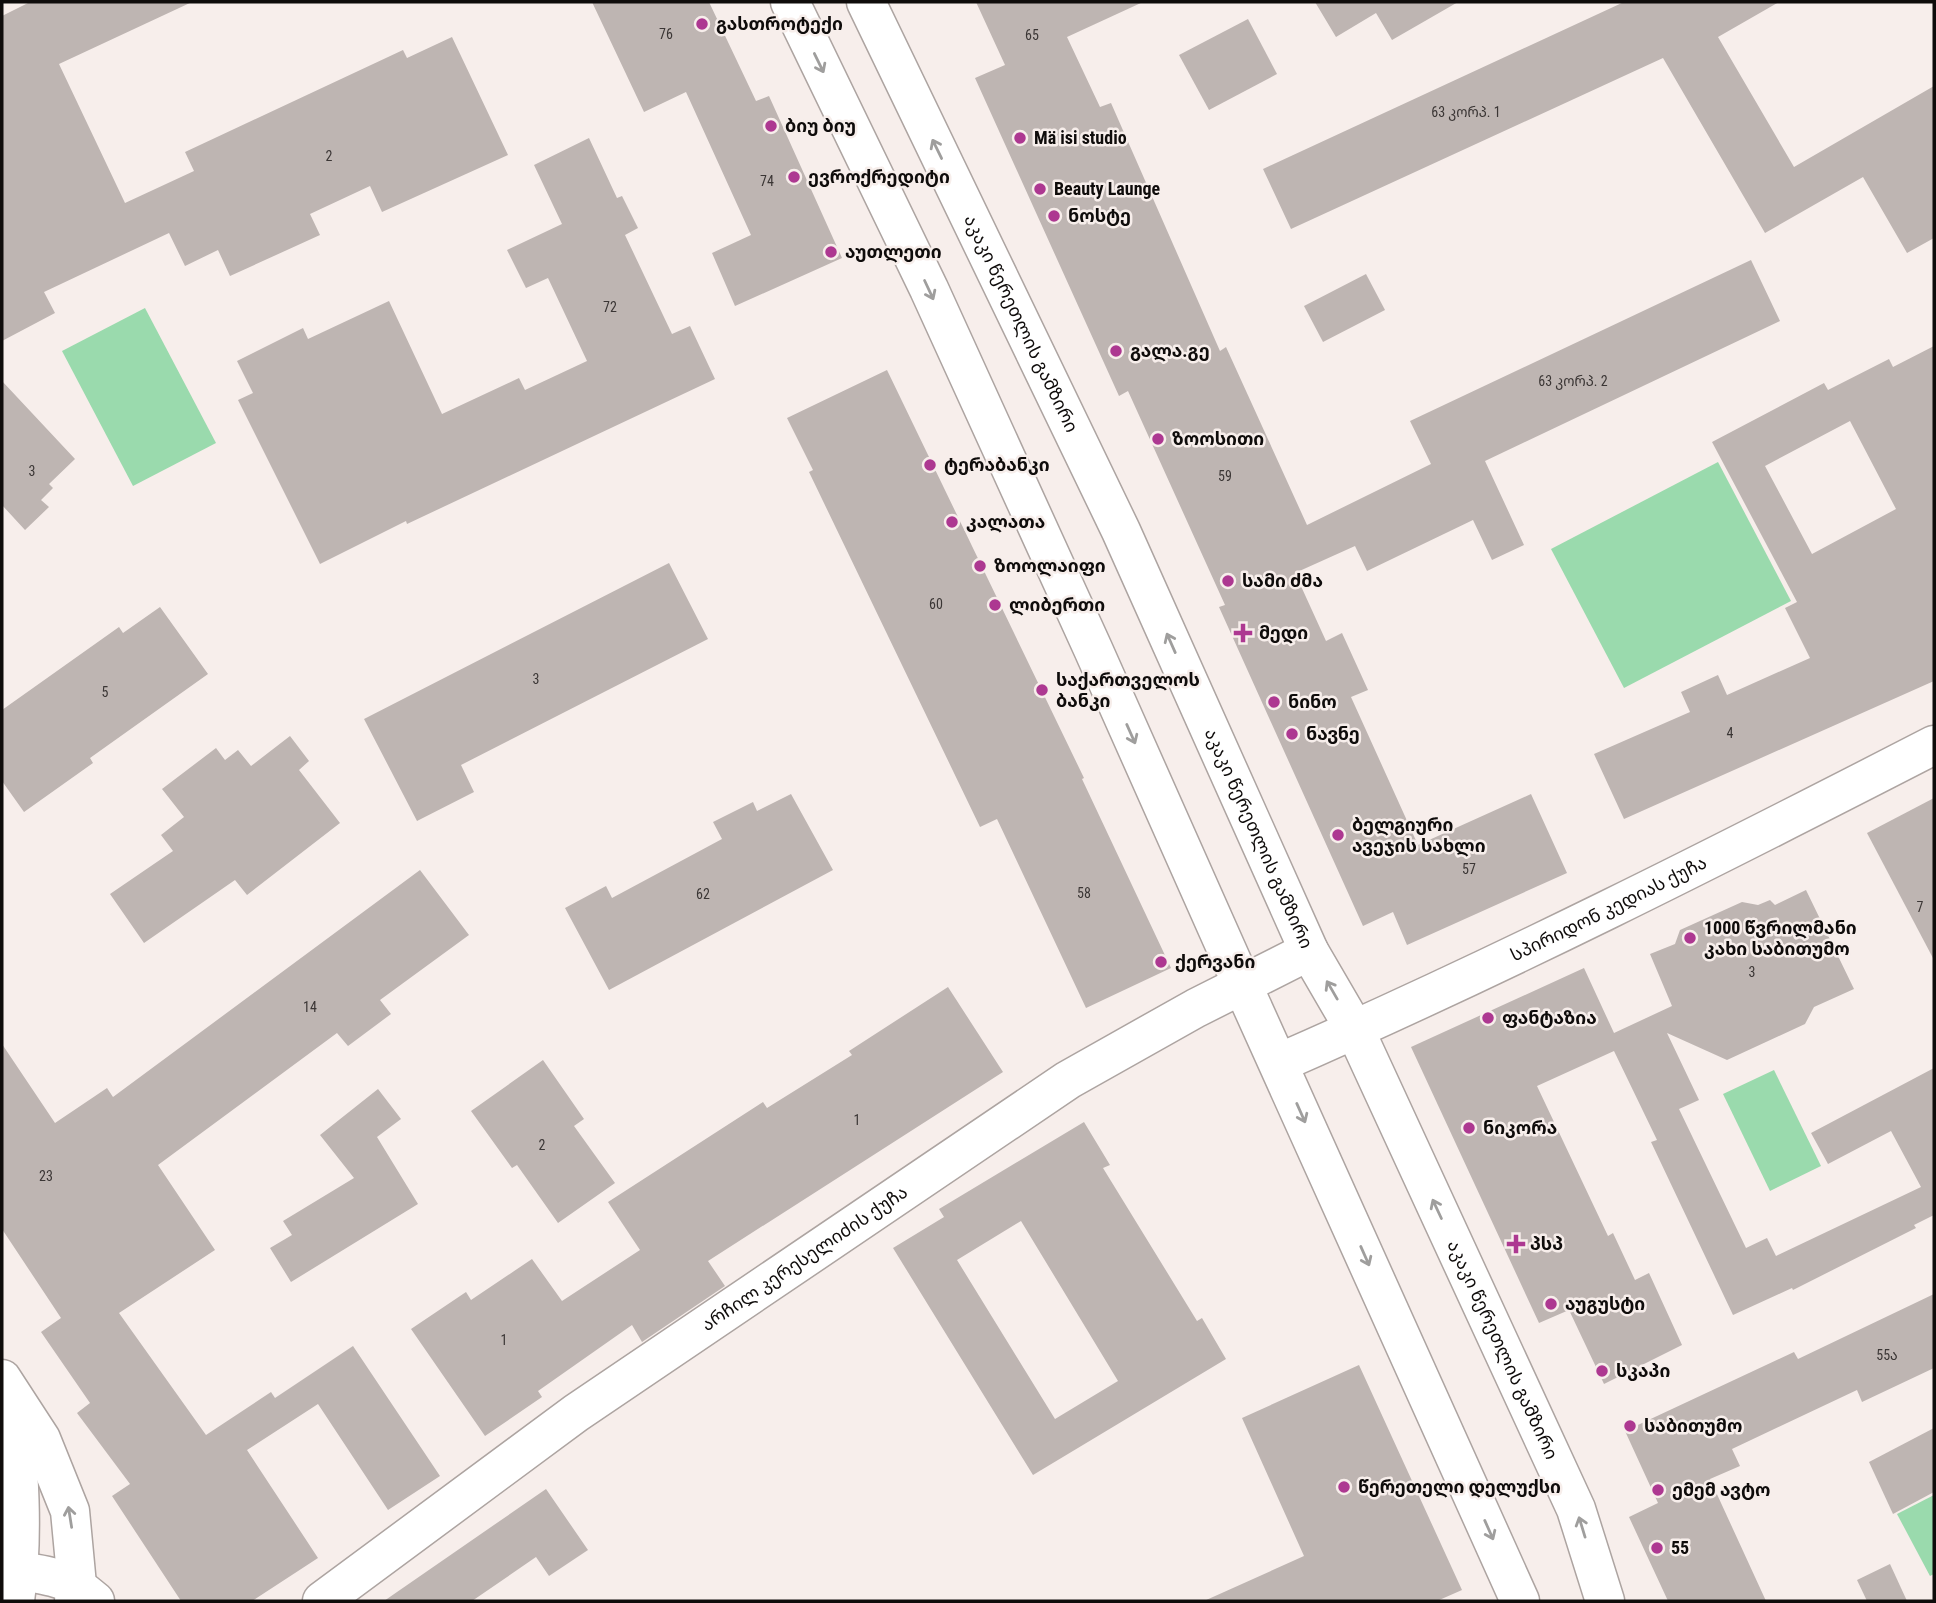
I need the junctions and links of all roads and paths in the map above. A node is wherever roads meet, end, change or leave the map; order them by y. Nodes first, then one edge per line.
1 (790, 2) edge
2 (866, 2) edge
3 (1934, 745) edge
4 (1309, 951) junction
5 (1242, 984) junction
6 (1355, 1030) junction
7 (1279, 1063) junction
8 (7, 1387) edge
9 (17, 1586) edge
10 (82, 1596) edge
11 (1597, 1598) edge
12 (322, 1601) edge
13 (1520, 1601) edge

1 -> 5 main road
4 -> 2 main road, აკაკი წერეთლის გამზირი
3 - 6 main road, სპირიდონ კედიას ქუჩა
4 - 5 main road, არჩილ კერესელიძის ქუჩა
6 -> 4 main road, აკაკი წერეთლის გამზირი
5 - 7 main road
5 - 12 main road, არჩილ კერესელიძის ქუჩა
6 - 7 main road, სპირიდონ კედიას ქუჩა
11 -> 6 main road, აკაკი წერეთლის გამზირი
7 -> 13 main road
8 - 9 main road
10 -> 8 main road
9 - 10 main road

